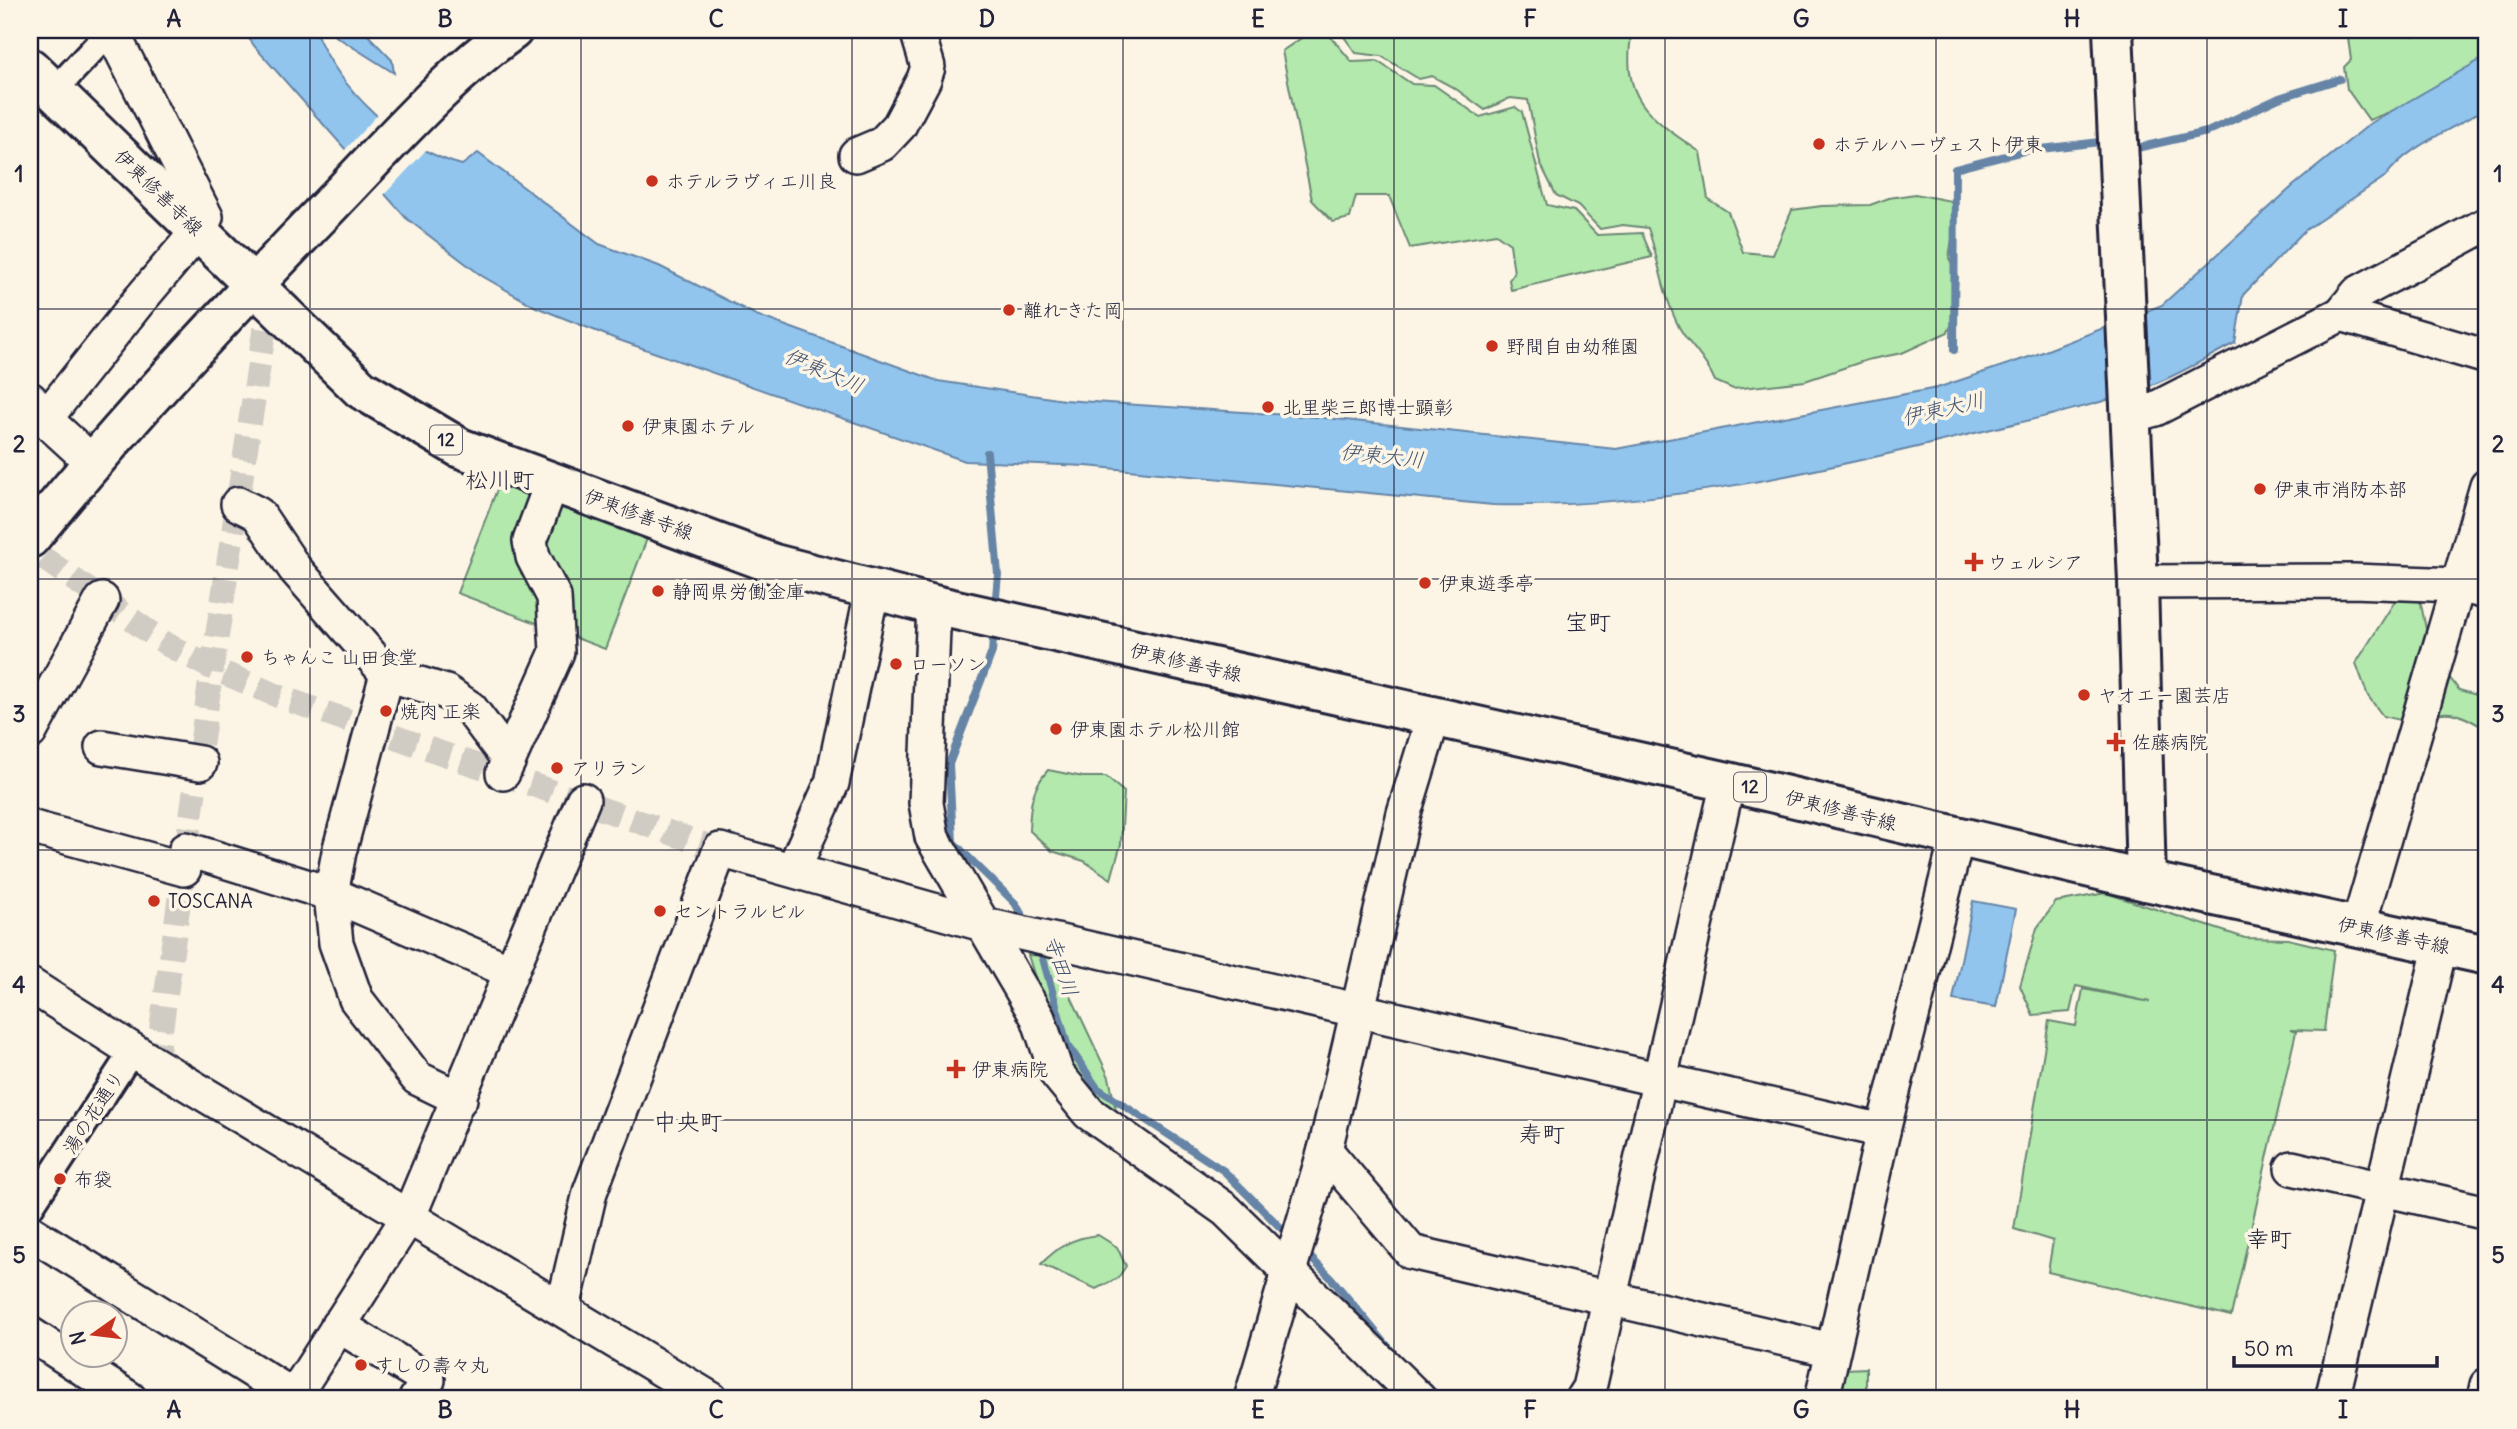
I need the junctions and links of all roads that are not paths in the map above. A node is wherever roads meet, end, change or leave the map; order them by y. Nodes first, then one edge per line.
1 (111, 30) edge
2 (917, 30) edge
3 (2113, 30) edge
4 (508, 31) edge
5 (42, 80) edge
6 (856, 155) dead end
7 (2487, 224) edge
8 (199, 230) junction
9 (254, 283) junction
10 (2341, 314) junction
11 (2487, 356) edge
12 (38, 409) edge
13 (2130, 409) junction
14 (92, 462) junction
15 (552, 482) junction
16 (2487, 486) edge
17 (238, 504) dead end
18 (30, 538) edge
19 (2137, 582) junction
20 (2472, 588) edge
21 (872, 591) junction
22 (102, 600) dead end
23 (934, 605) junction
24 (387, 674) junction
25 (1433, 718) junction
26 (30, 732) edge
27 (102, 747) dead end
28 (200, 763) dead end
29 (1728, 782) junction
30 (583, 800) dead end
31 (30, 827) edge
32 (1957, 838) junction
33 (793, 870) junction
34 (2146, 881) junction
35 (331, 894) junction
36 (2358, 927) junction
37 (999, 928) junction
38 (2441, 944) junction
39 (2487, 955) edge
40 (510, 971) junction
41 (30, 985) edge
42 (1359, 1011) junction
43 (133, 1050) junction
44 (1661, 1080) junction
45 (460, 1099) junction
46 (1883, 1131) junction
47 (1325, 1150) junction
48 (2292, 1168) dead end
49 (2381, 1189) junction
50 (30, 1208) edge
51 (2487, 1213) edge
52 (409, 1216) junction
53 (30, 1232) edge
54 (1291, 1268) junction
55 (1612, 1297) junction
56 (563, 1308) junction
57 (338, 1325) junction
58 (30, 1334) edge
59 (1832, 1350) junction
60 (2487, 1385) edge
61 (1591, 1396) edge
62 (295, 1398) edge
63 (130, 1399) edge
64 (416, 1399) edge
65 (711, 1399) edge
66 (1251, 1399) edge
67 (1419, 1399) edge
68 (1822, 1399) edge
69 (2332, 1399) edge
70 (2484, 1399) edge

1 - 5 street
1 - 8 street
2 - 6 street
3 - 13 main road
4 - 9 main road
5 - 8 main road, 伊東修善寺線 / 12
7 - 10 street
8 - 9 main road, 伊東修善寺線 / 12
8 - 12 street
9 - 14 main road
9 - 15 main road, 伊東修善寺線 / 12
10 - 11 street
10 - 13 street
12 - 14 street
13 - 19 main road
14 - 18 main road
15 - 21 main road, 伊東修善寺線 / 12
15 - 24 street
16 - 20 street
17 - 24 street
19 - 20 street
19 - 34 main road
20 - 36 street
21 - 23 main road, 伊東修善寺線 / 12
21 - 33 street
22 - 26 street
23 - 25 main road, 伊東修善寺線 / 12
23 - 37 street
24 - 35 street
25 - 29 main road, 伊東修善寺線 / 12
25 - 42 street
27 - 28 street
29 - 32 main road, 伊東修善寺線 / 12
29 - 44 street
30 - 40 street
31 - 35 street
32 - 34 main road, 伊東修善寺線 / 12
32 - 46 street
33 - 37 street
33 - 56 street
34 - 36 main road, 伊東修善寺線 / 12
35 - 40 street
35 - 45 street
36 - 38 main road, 伊東修善寺線 / 12
37 - 42 street
37 - 54 street
38 - 39 main road, 伊東修善寺線 / 12
38 - 49 street
40 - 45 street
41 - 43 street
42 - 44 street
42 - 47 street
43 - 50 street, 湯の花通り
43 - 52 street
44 - 46 street
44 - 55 street
45 - 52 street
46 - 59 street
47 - 54 street
47 - 55 street
48 - 49 street
49 - 51 street
49 - 69 street
52 - 56 street
52 - 57 street
53 - 62 street
54 - 66 street
54 - 67 street
55 - 59 street
55 - 61 street
56 - 65 street
57 - 62 street
57 - 64 street
58 - 63 street
59 - 68 street
60 - 70 street

